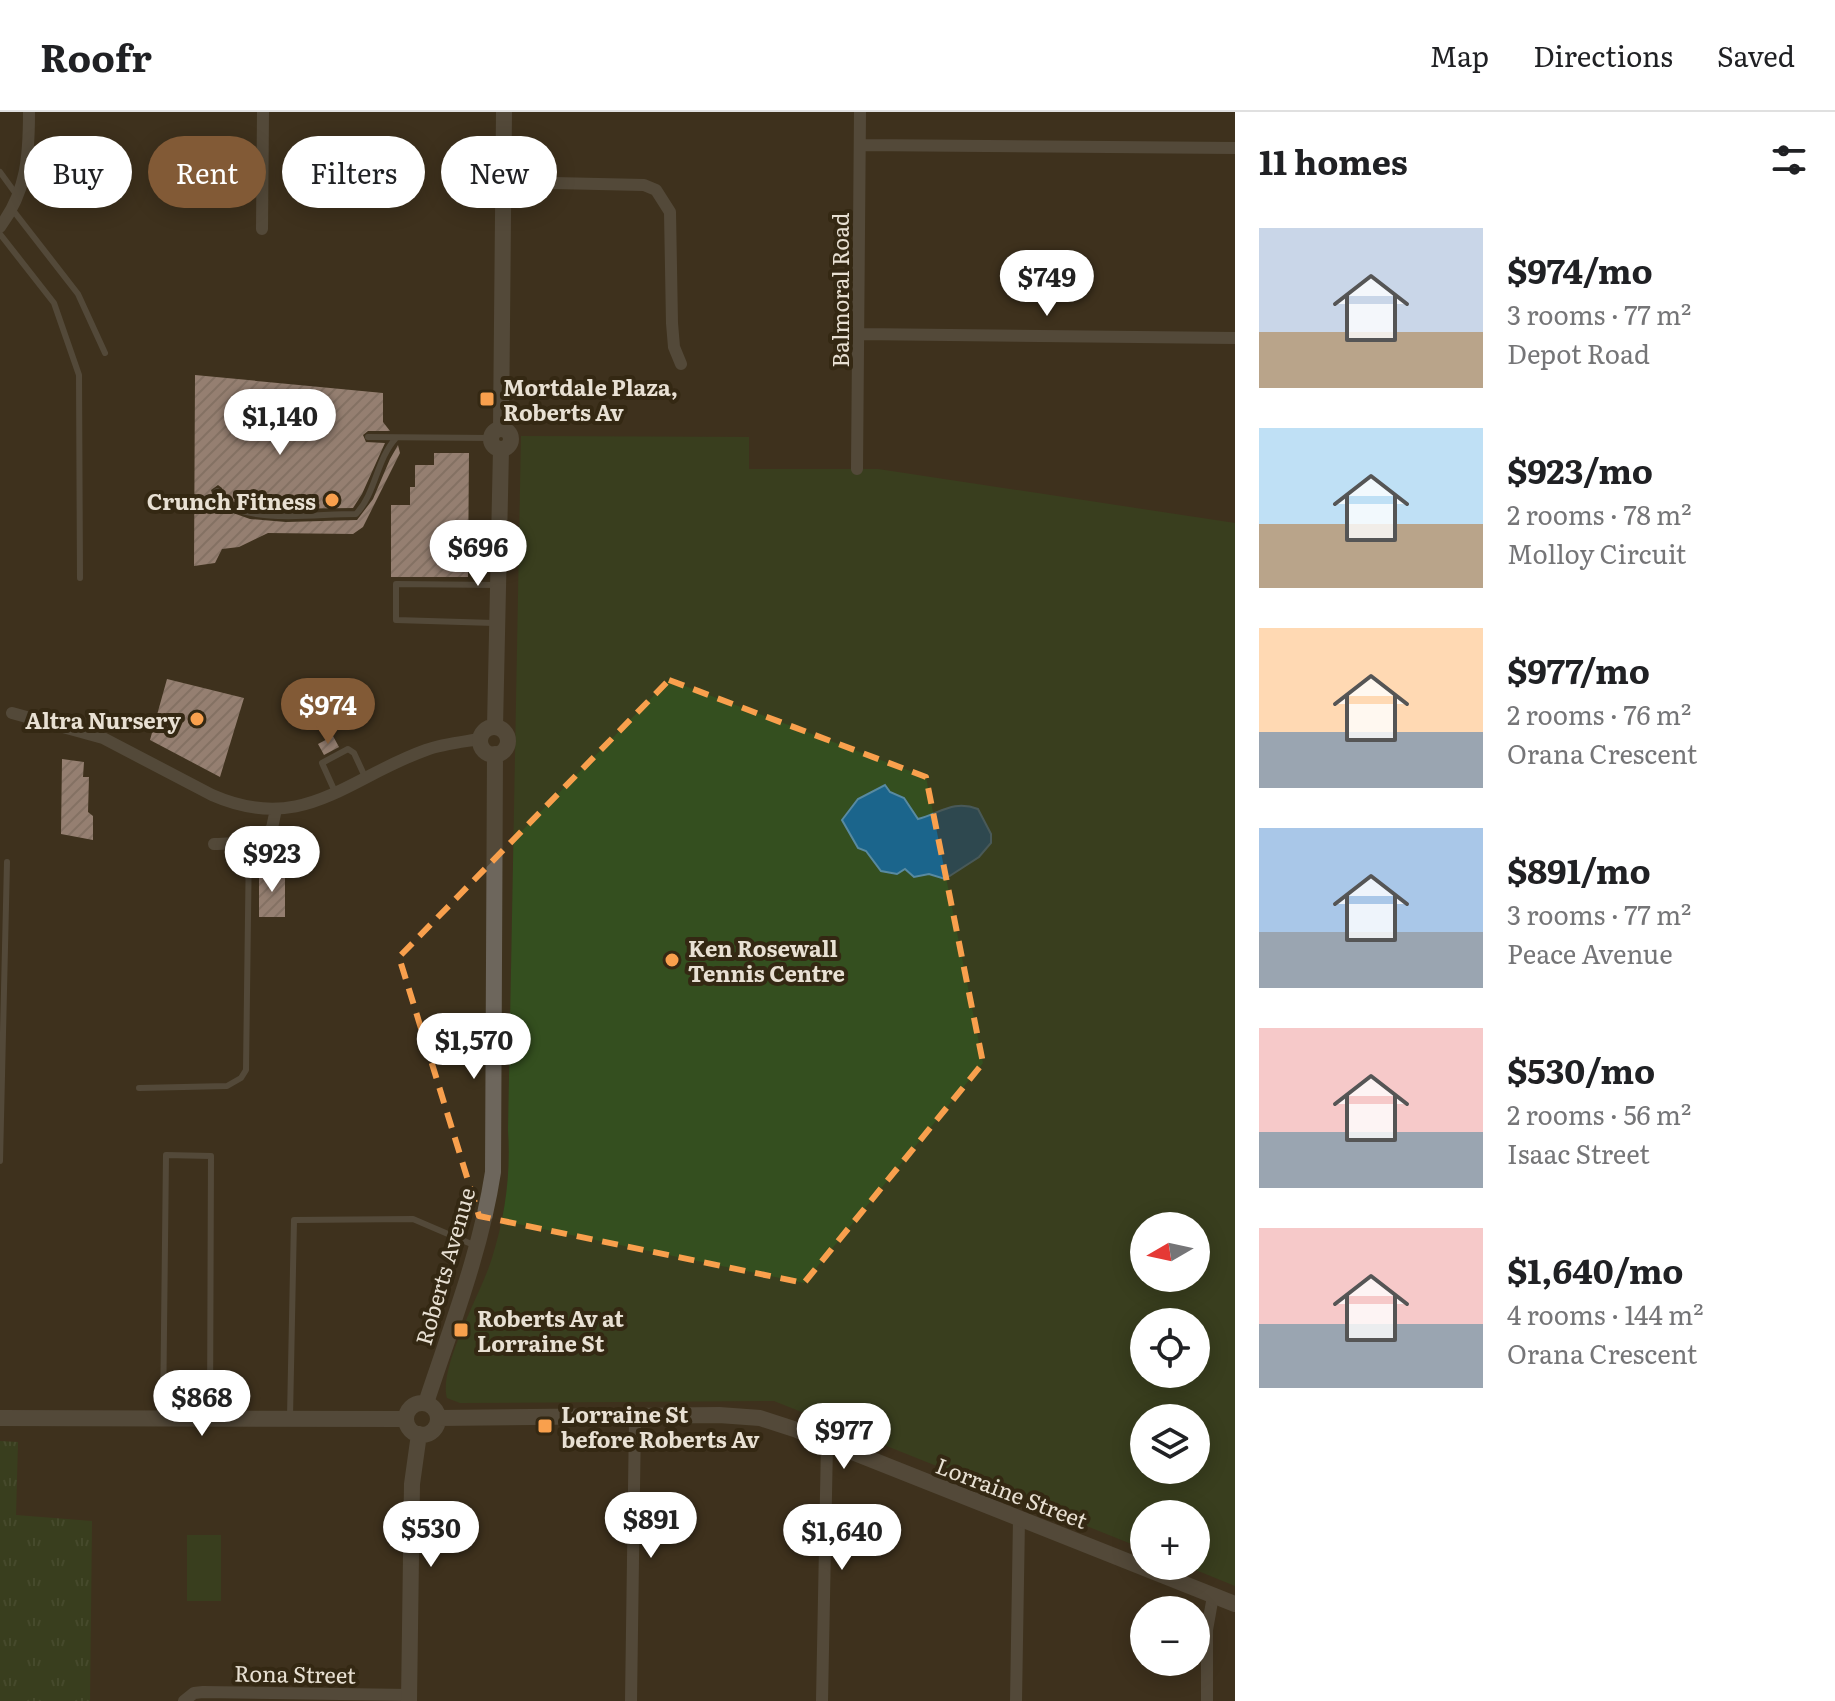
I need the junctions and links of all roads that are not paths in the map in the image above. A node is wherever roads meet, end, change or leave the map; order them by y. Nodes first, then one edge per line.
1 (29, 112) edge
2 (263, 112) edge
3 (504, 112) edge
4 (860, 112) edge
5 (504, 136) edge
6 (860, 145) junction
7 (1235, 148) edge
8 (0, 172) edge
9 (557, 183) edge
10 (15, 202) junction
11 (503, 208) edge
12 (0, 227) edge
13 (262, 229) dead end
14 (0, 234) edge
15 (859, 334) junction
16 (1235, 338) edge
17 (105, 353) dead end
18 (681, 364) dead end
19 (368, 437) dead end
20 (396, 438) junction
21 (498, 438) junction
22 (857, 469) dead end
23 (217, 491) dead end
24 (80, 578) dead end
25 (498, 585) junction
26 (497, 623) junction
27 (12, 713) dead end
28 (495, 727) junction
29 (480, 739) junction
30 (495, 754) junction
31 (366, 779) junction
32 (336, 794) junction
33 (276, 809) junction
34 (249, 841) junction
35 (214, 844) dead end
36 (7, 862) dead end
37 (139, 1088) dead end
38 (0, 1161) edge
39 (478, 1246) junction
40 (426, 1403) junction
41 (290, 1417) junction
42 (0, 1418) edge
43 (163, 1418) junction
44 (210, 1418) junction
45 (438, 1418) junction
46 (635, 1418) junction
47 (406, 1419) junction
48 (419, 1434) junction
49 (827, 1443) junction
50 (1019, 1519) junction
51 (1213, 1596) junction
52 (1235, 1604) edge
53 (409, 1698) edge
54 (184, 1701) edge
55 (631, 1701) edge
56 (822, 1701) edge
57 (1016, 1701) edge
58 (1207, 1701) edge

1 - 10 street
2 - 13 street
3 - 5 street, Roberts Avenue
4 - 6 street, Balmoral Road
6 - 7 street
6 - 15 street, Balmoral Road
8 - 10 lane
9 - 18 street
10 - 12 street
10 - 17 lane
11 - 21 street, Roberts Avenue
14 - 24 lane
15 - 16 street
15 - 22 street, Balmoral Road
19 - 20 lane
20 - 21 lane
20 - 23 lane
21 - 25 street, Roberts Avenue
25 - 26 street, Roberts Avenue
25 - 26 lane
26 - 28 street, Roberts Avenue
27 - 33 street
28 - 29 street
28 - 30 street, Roberts Avenue
29 - 30 street
29 - 31 street
30 - 39 street, Roberts Avenue
31 - 32 street
31 - 32 lane
32 - 33 street
33 - 34 street
34 - 35 street
34 - 37 lane
36 - 38 lane
39 - 40 street, Roberts Avenue
39 - 41 lane
40 - 45 street
40 - 47 street
41 - 44 street
41 - 47 street
42 - 43 street
43 - 44 street
43 - 44 lane
45 - 46 street, Lorraine Street
45 - 48 street
46 - 49 street, Lorraine Street
46 - 55 street
47 - 48 street
48 - 53 street
49 - 50 street, Lorraine Street
49 - 56 street
50 - 51 street, Lorraine Street
50 - 57 street
51 - 52 street, Lorraine Street
51 - 58 street
53 - 54 street, Rona Street

